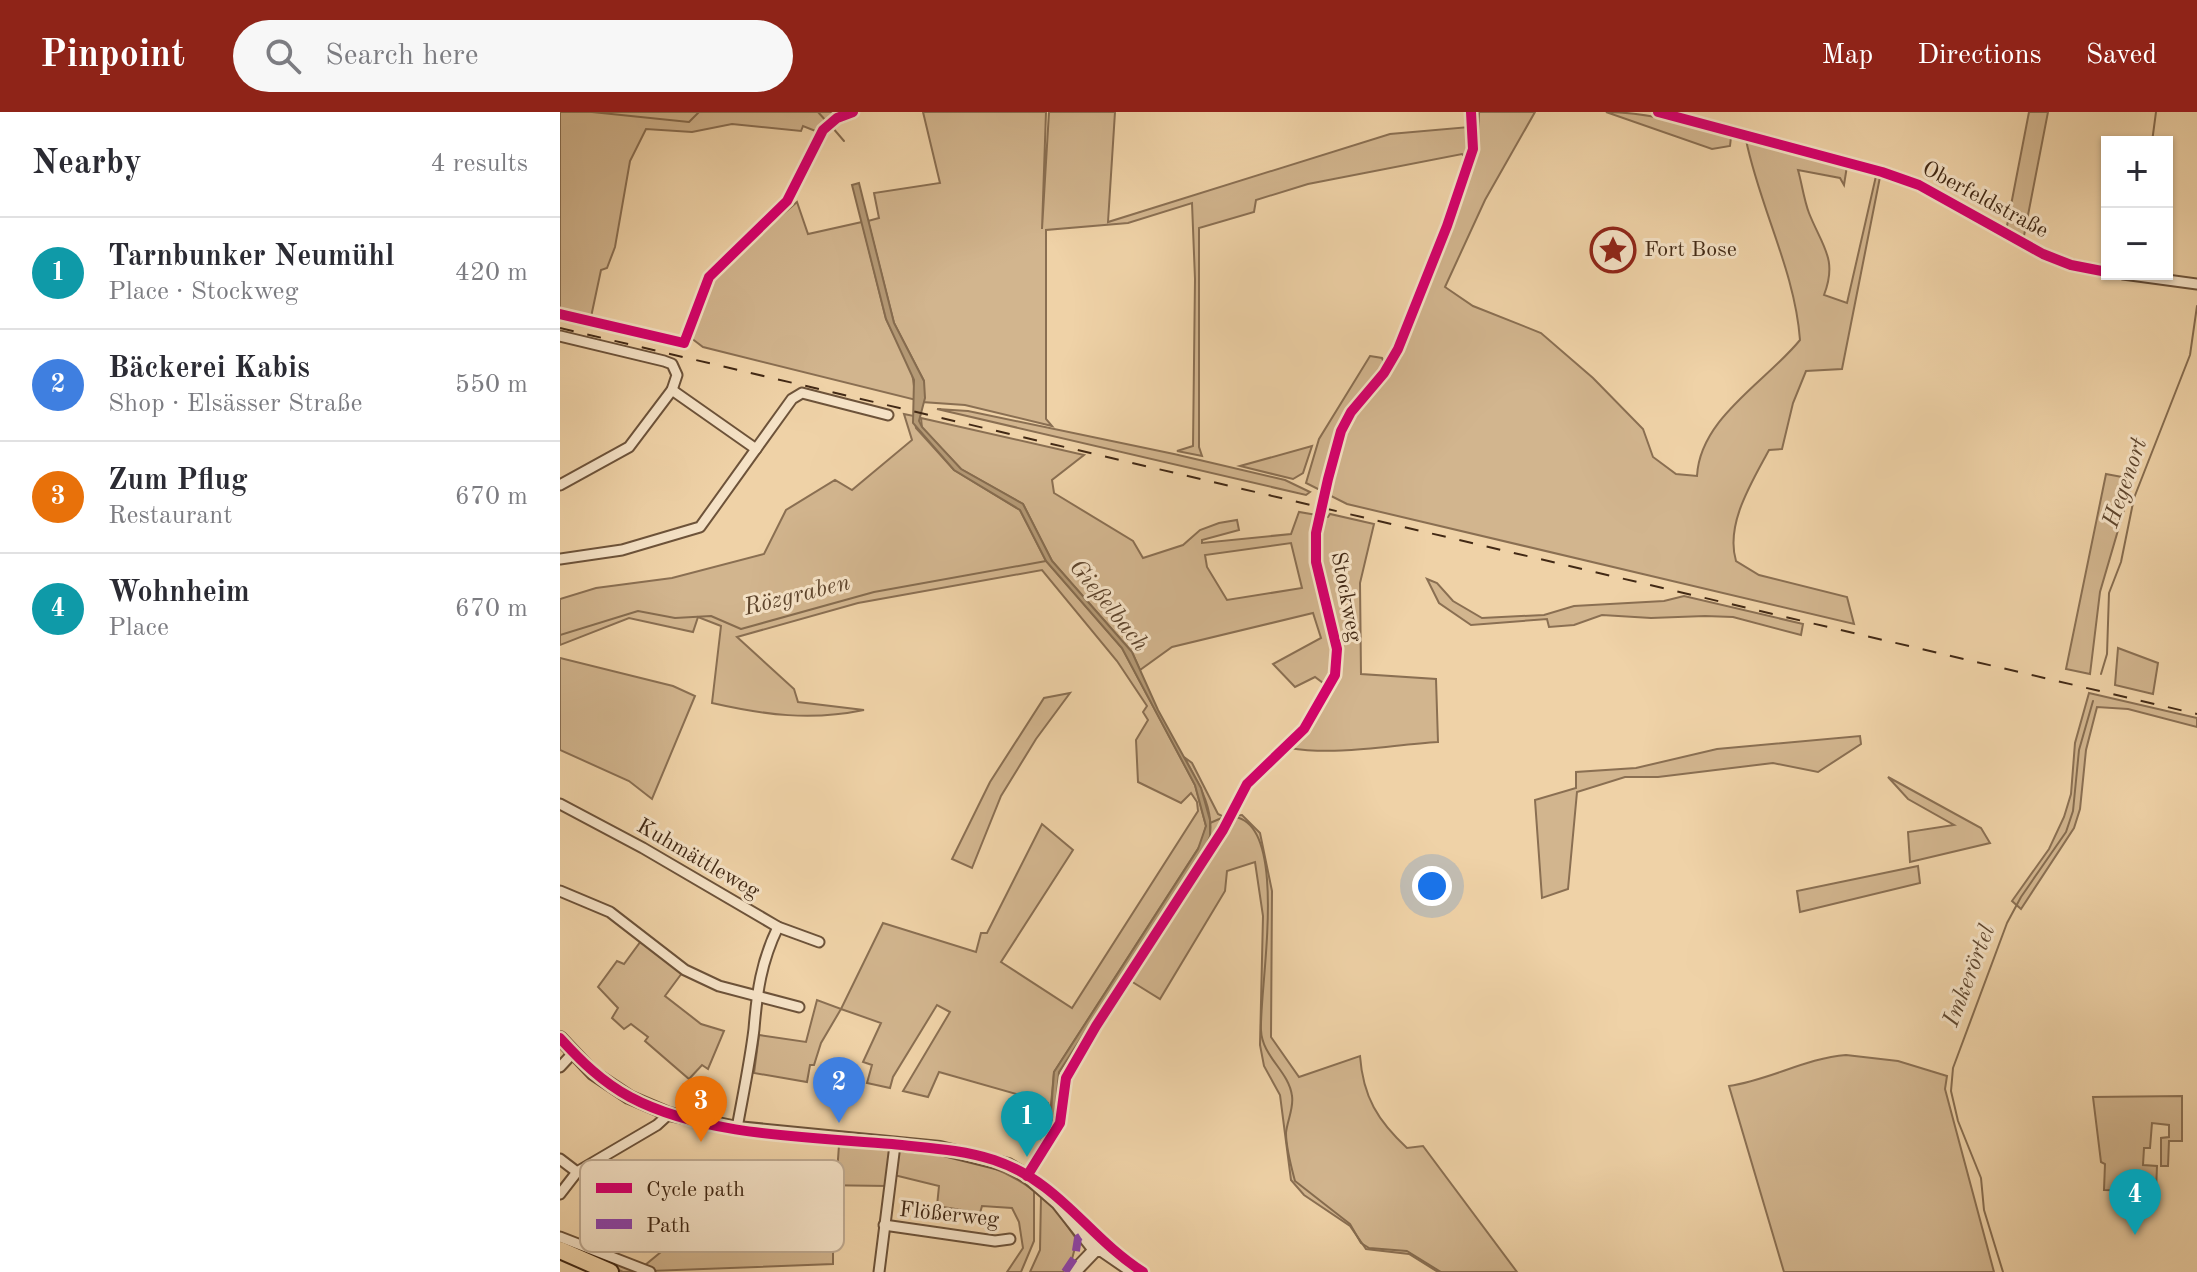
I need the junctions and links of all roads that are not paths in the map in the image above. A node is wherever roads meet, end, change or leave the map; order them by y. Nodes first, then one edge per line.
1 (853, 112) edge
2 (1471, 112) edge
3 (1658, 112) edge
4 (2101, 271) edge
5 (2167, 280) edge
6 (2197, 284) edge
7 (560, 314) edge
8 (560, 336) edge
9 (672, 390) junction
10 (888, 415) dead end
11 (756, 449) junction
12 (560, 485) edge
13 (560, 559) edge
14 (560, 804) edge
15 (560, 891) edge
16 (778, 927) junction
17 (819, 942) dead end
18 (755, 995) junction
19 (799, 1007) dead end
20 (560, 1038) edge
21 (573, 1053) junction
22 (560, 1067) edge
23 (669, 1114) junction
24 (737, 1128) junction
25 (895, 1145) junction
26 (560, 1159) edge
27 (597, 1160) edge
28 (580, 1170) edge
29 (577, 1172) junction
30 (1027, 1176) junction
31 (560, 1194) edge
32 (884, 1225) junction
33 (560, 1237) edge
34 (1010, 1239) dead end
35 (580, 1245) edge
36 (560, 1250) edge
37 (1095, 1250) junction
38 (599, 1252) edge
39 (560, 1259) edge
40 (590, 1272) edge
41 (610, 1272) edge
42 (650, 1272) edge
43 (879, 1272) edge
44 (1074, 1272) edge
45 (1134, 1272) edge

1 - 7 street
2 - 30 street, Stockweg, bridge
3 - 4 street, Oberfeldstraße
5 - 6 street
8 - 9 street
9 - 11 street
9 - 12 street
10 - 11 street
11 - 13 street
14 - 16 street, Kuhmättleweg
15 - 18 street
16 - 17 street, Kuhmättleweg
16 - 18 street
18 - 19 street
18 - 24 street
20 - 21 street
21 - 22 street
21 - 23 street
23 - 24 street
23 - 27 street
24 - 25 street
25 - 30 street
25 - 32 street
26 - 29 street
28 - 29 street
29 - 31 street
30 - 37 street
32 - 34 street, Flößerweg
32 - 43 street
33 - 35 street
36 - 41 highway
37 - 44 street
37 - 45 street
38 - 42 street
39 - 40 highway

